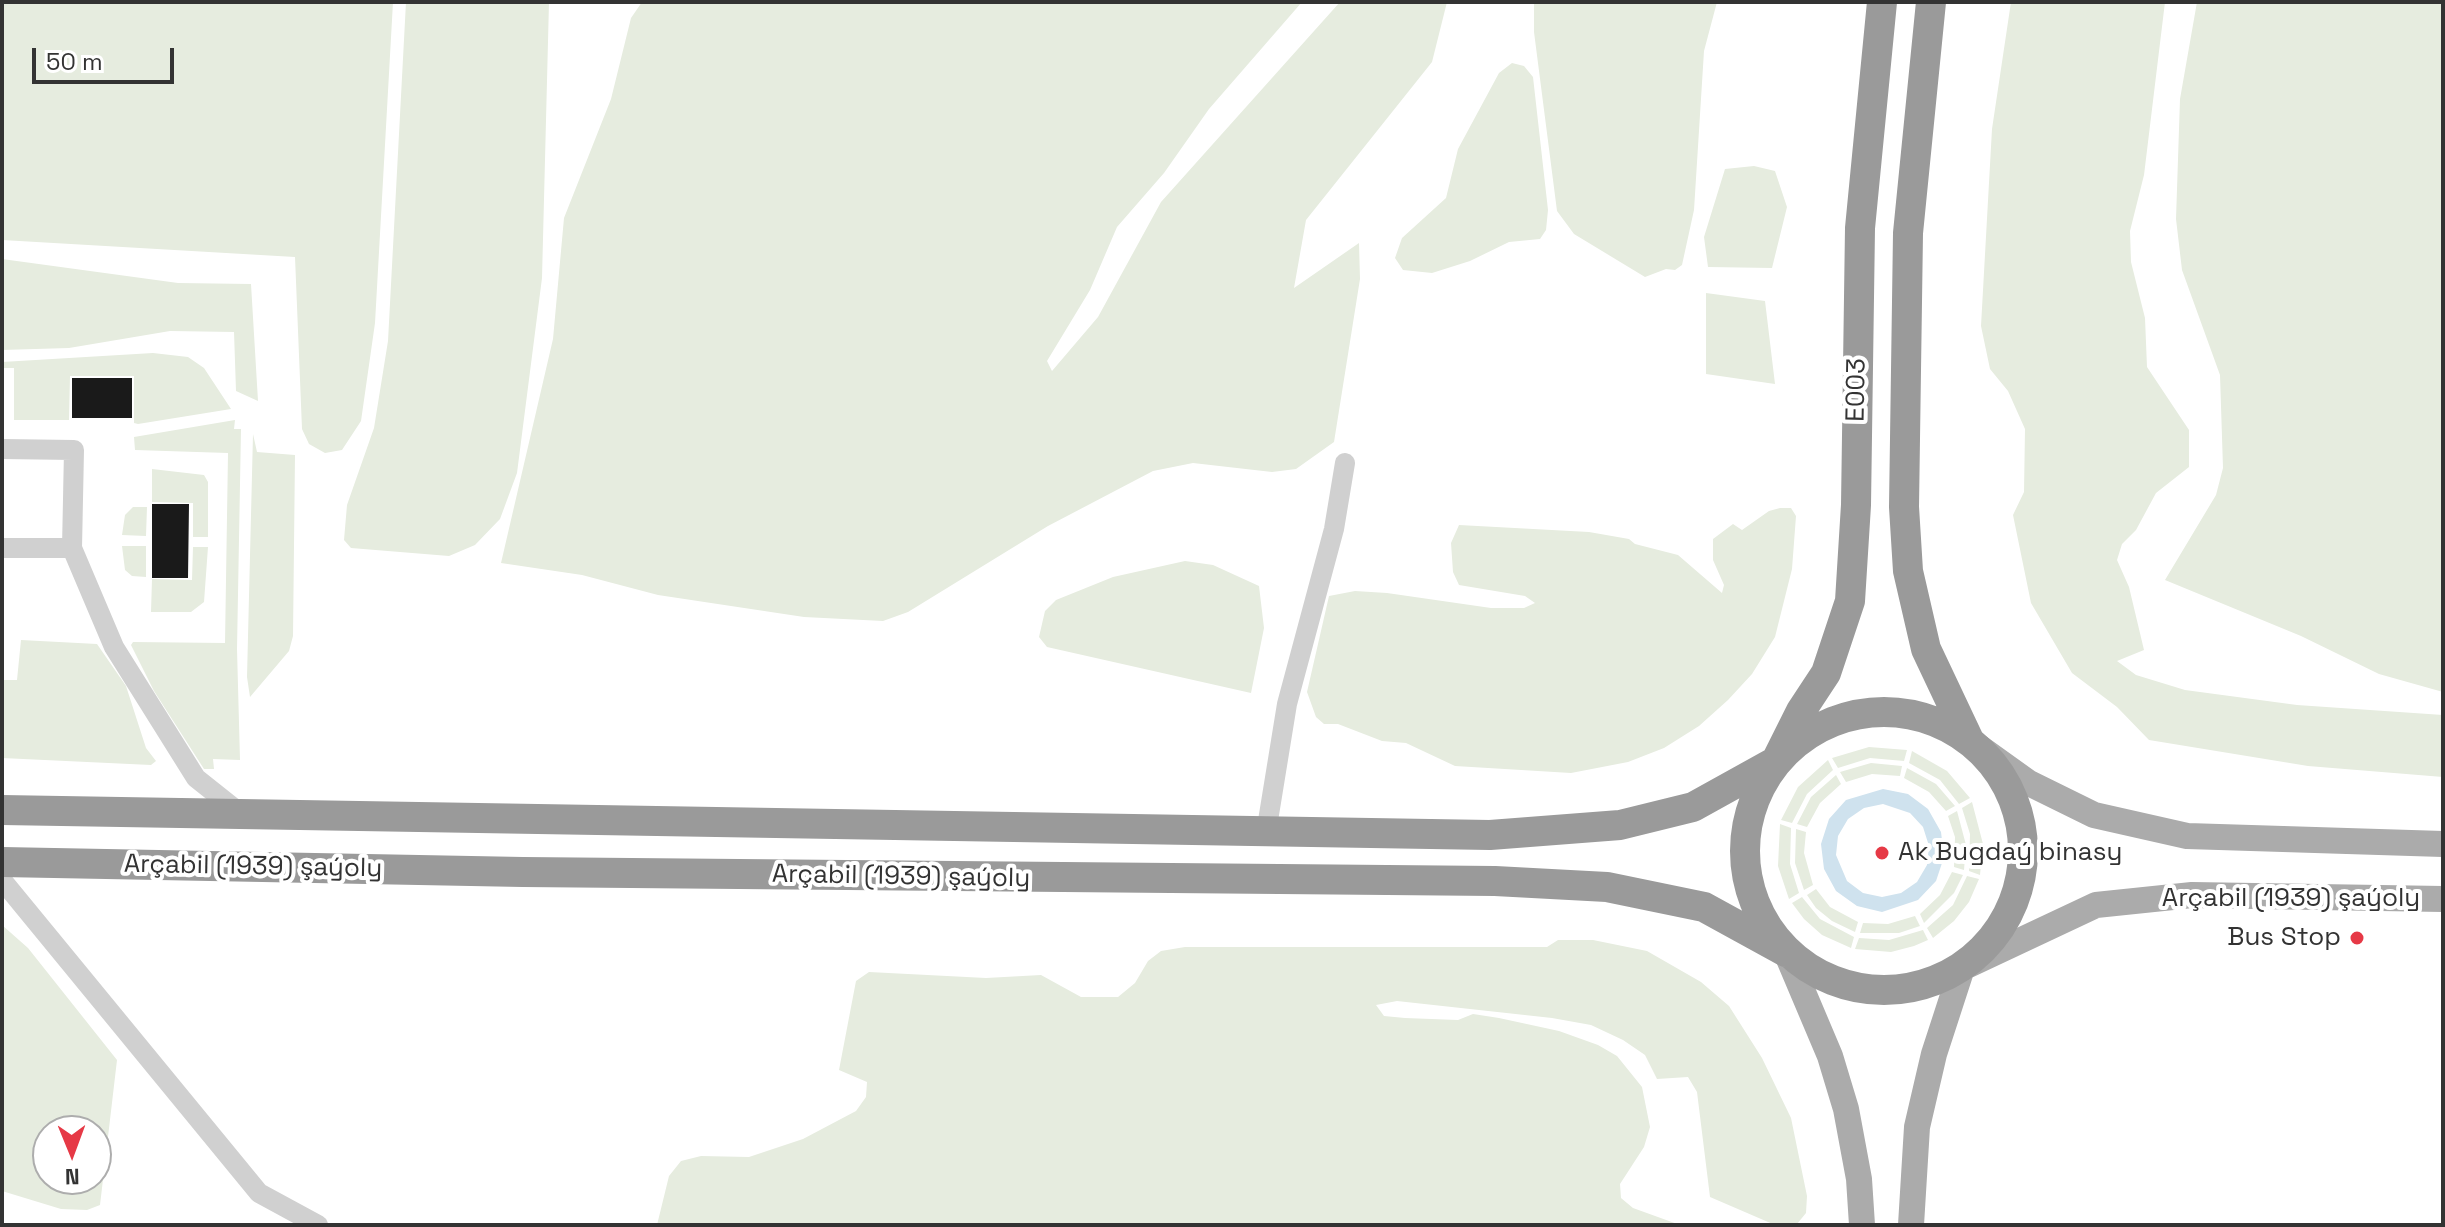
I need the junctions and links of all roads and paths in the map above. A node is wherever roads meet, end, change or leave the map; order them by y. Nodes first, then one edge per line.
1 (1882, 2) edge
2 (1931, 2) edge
3 (2, 449) edge
4 (1345, 463) dead end
5 (2, 548) edge
6 (72, 548) junction
7 (1969, 740) junction
8 (1776, 761) junction
9 (2, 810) edge
10 (244, 815) junction
11 (1266, 833) junction
12 (2443, 844) edge
13 (2, 862) edge
14 (2, 880) edge
15 (2443, 899) edge
16 (1786, 952) junction
17 (1962, 968) junction
18 (318, 1225) edge
19 (1862, 1225) edge
20 (1911, 1225) edge

1 - 8 highway, E003
2 - 7 highway, E003
3 - 6 lane
4 - 11 lane
5 - 6 lane
6 - 10 lane
7 - 8 highway
7 - 12 main road
7 - 17 highway
8 - 11 highway, Arçabil (1939) şaýoly
8 - 16 highway
9 - 10 highway, Arçabil (1939) şaýoly
10 - 11 highway, Arçabil (1939) şaýoly
13 - 16 highway, Arçabil (1939) şaýoly
14 - 18 lane
15 - 17 main road, Arçabil (1939) şaýoly
16 - 17 highway
16 - 19 main road
17 - 20 main road

